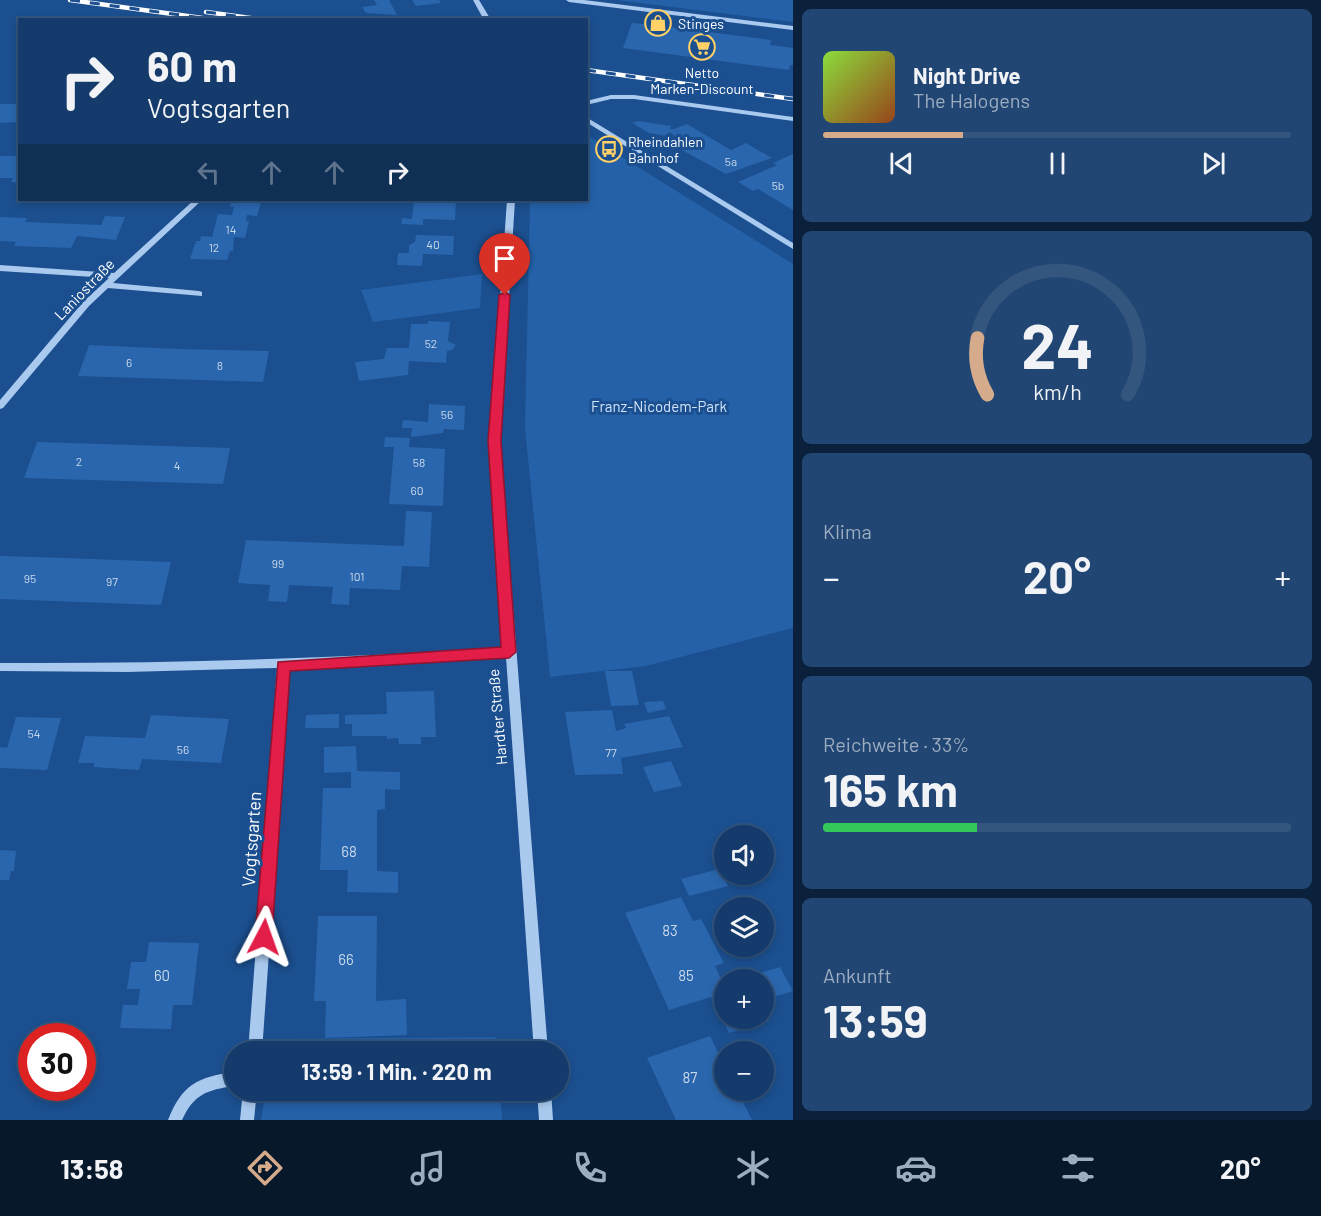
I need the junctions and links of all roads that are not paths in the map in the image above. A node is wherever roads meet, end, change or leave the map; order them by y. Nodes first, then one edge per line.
1 (476, 0) edge
2 (570, 0) edge
3 (487, 18) edge
4 (793, 28) edge
5 (588, 103) edge
6 (793, 119) edge
7 (588, 120) edge
8 (197, 201) edge
9 (511, 201) edge
10 (793, 247) edge
11 (0, 268) edge
12 (114, 276) junction
13 (105, 285) junction
14 (199, 294) dead end
15 (0, 406) edge
16 (509, 652) junction
17 (283, 666) junction
18 (0, 667) edge
19 (256, 1041) edge
20 (540, 1041) edge
21 (224, 1080) edge
22 (249, 1101) edge
23 (545, 1101) edge
24 (175, 1120) edge
25 (247, 1120) edge
26 (546, 1120) edge

1 - 3 street
2 - 4 street
5 - 6 street
7 - 10 street
8 - 12 street, Laniostraße
9 - 16 street, Hardter Straße
11 - 12 street
12 - 13 street, Laniostraße
13 - 14 street
13 - 15 street, Laniostraße
16 - 17 street
16 - 20 street, Hardter Straße
17 - 18 street
17 - 19 street, Vogtsgarten
21 - 24 street
22 - 25 street
23 - 26 street

